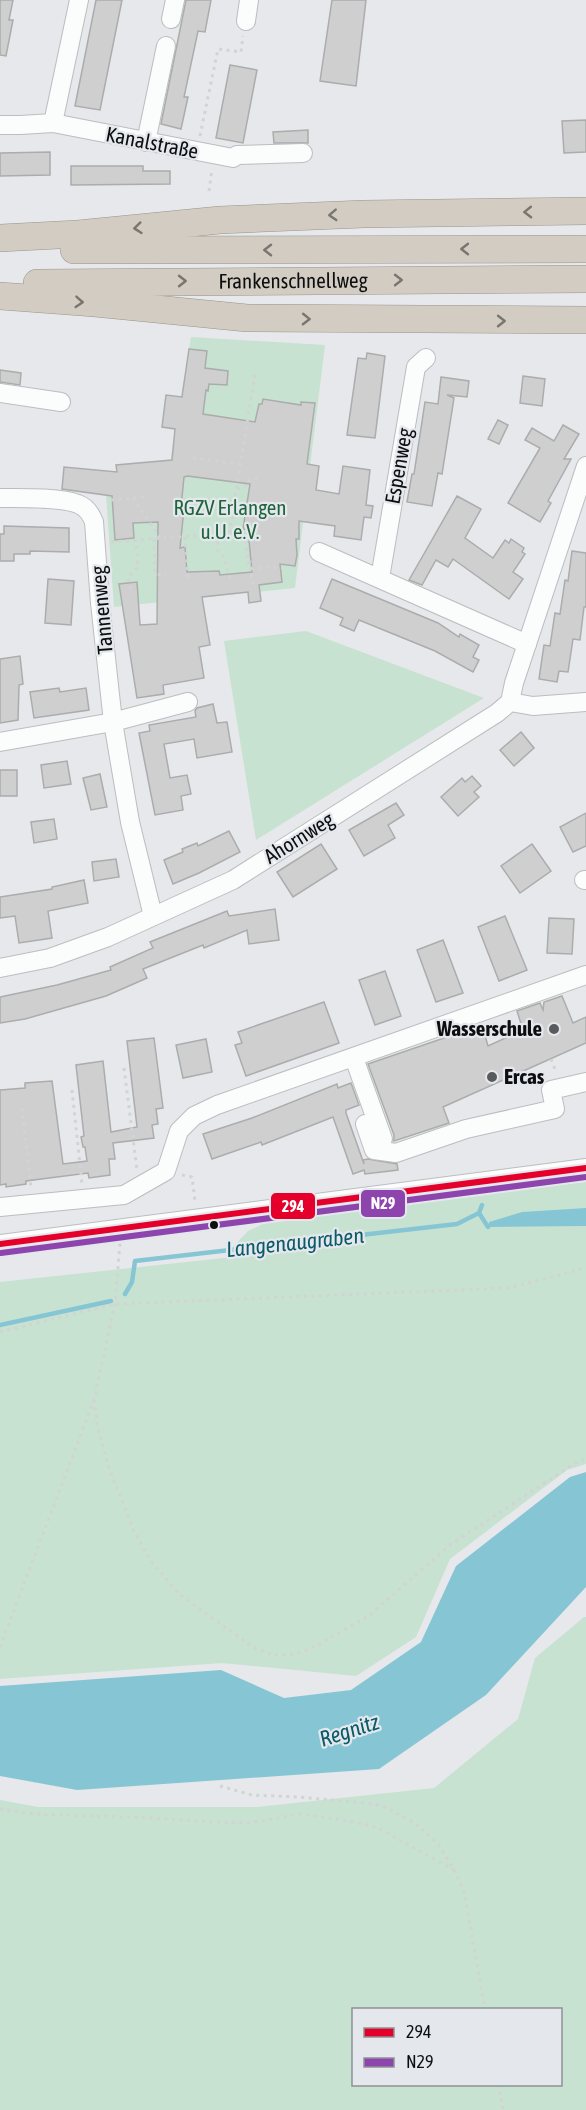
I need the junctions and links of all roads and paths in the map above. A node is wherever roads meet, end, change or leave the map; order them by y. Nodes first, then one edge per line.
1 (79, 0) edge
2 (175, 0) edge
3 (249, 0) edge
4 (171, 19) dead end
5 (246, 21) joint
6 (166, 46) dead end
7 (53, 123) junction
8 (0, 125) edge
9 (146, 142) junction
10 (196, 152) junction
11 (303, 153) dead end
12 (212, 166) dead end
13 (209, 191) dead end
14 (586, 211) edge
15 (0, 238) edge
16 (586, 249) edge
17 (0, 250) edge
18 (586, 279) edge
19 (0, 284) edge
20 (0, 297) edge
21 (586, 320) edge
22 (426, 358) dead end
23 (255, 374) dead end
24 (0, 393) edge
25 (61, 402) dead end
26 (193, 458) dead end
27 (240, 465) junction
28 (586, 466) edge
29 (258, 479) dead end
30 (237, 489) junction
31 (144, 497) dead end
32 (0, 498) edge
33 (133, 498) junction
34 (111, 500) dead end
35 (259, 510) dead end
36 (232, 517) junction
37 (229, 533) junction
38 (217, 534) junction
39 (185, 537) junction
40 (160, 538) junction
41 (154, 539) junction
42 (136, 540) junction
43 (97, 543) junction
44 (319, 552) dead end
45 (281, 568) dead end
46 (250, 569) junction
47 (166, 574) dead end
48 (188, 577) dead end
49 (380, 578) junction
50 (231, 582) dead end
51 (252, 585) dead end
52 (131, 589) dead end
53 (527, 644) junction
54 (188, 702) dead end
55 (510, 702) junction
56 (586, 702) edge
57 (113, 723) junction
58 (0, 742) edge
59 (153, 916) junction
60 (0, 968) edge
61 (586, 975) edge
62 (354, 1058) junction
63 (124, 1068) dead end
64 (586, 1082) edge
65 (72, 1090) dead end
66 (22, 1108) dead end
67 (365, 1124) dead end
68 (388, 1152) junction
69 (586, 1168) edge
70 (166, 1171) junction
71 (148, 1181) junction
72 (84, 1199) junction
73 (195, 1201) dead end
74 (33, 1203) junction
75 (0, 1207) edge
76 (121, 1228) junction
77 (0, 1244) edge
78 (586, 1268) edge
79 (116, 1304) junction
80 (0, 1332) edge
81 (94, 1400) junction
82 (586, 1459) edge
83 (0, 1647) edge
84 (220, 1786) dead end
85 (0, 1809) edge
86 (454, 1870) junction
87 (485, 2008) edge
88 (498, 2086) edge
89 (503, 2110) edge

1 - 7 street
2 - 4 street
3 - 5 street
5 - 10 path
6 - 9 street
7 - 8 street, Kanalstraße
7 - 9 street, Kanalstraße
9 - 10 street, Kanalstraße
10 - 11 street, Kanalstraße
12 - 13 path
14 -> 15 highway
16 -> 17 highway, Frankenschnellweg
19 -> 18 highway, Frankenschnellweg
20 -> 21 highway
22 - 49 street, Espenweg
23 - 27 path
24 - 25 street
26 - 27 path
27 - 30 path
28 - 53 street
29 - 30 path
30 - 36 path
31 - 33 path
32 - 43 street, Tannenweg
33 - 34 path
33 - 40 path
35 - 36 path
36 - 37 path
37 - 38 path
37 - 46 path
38 - 39 path
38 - 50 path
39 - 40 path
39 - 48 path
40 - 41 path
41 - 42 path
41 - 47 path
42 - 43 path
42 - 52 path
43 - 57 street, Tannenweg
44 - 49 street
45 - 46 path
46 - 51 path
49 - 53 street
53 - 55 street
54 - 57 street
55 - 56 street
55 - 59 street, Ahornweg
57 - 58 street
57 - 59 street, Tannenweg
59 - 60 street, Ahornweg
61 - 62 street
62 - 68 street
62 - 70 street
63 - 71 path
64 - 68 street
65 - 72 path
66 - 74 path
67 - 68 street
69 - 76 street
70 - 71 street
70 - 73 path
71 - 72 street
72 - 74 street
74 - 75 street
76 - 77 street
76 - 79 path
78 - 79 path
79 - 80 path
79 - 81 path
81 - 82 path
81 - 83 path
84 - 86 path
85 - 86 path
86 - 87 path
88 - 89 path

